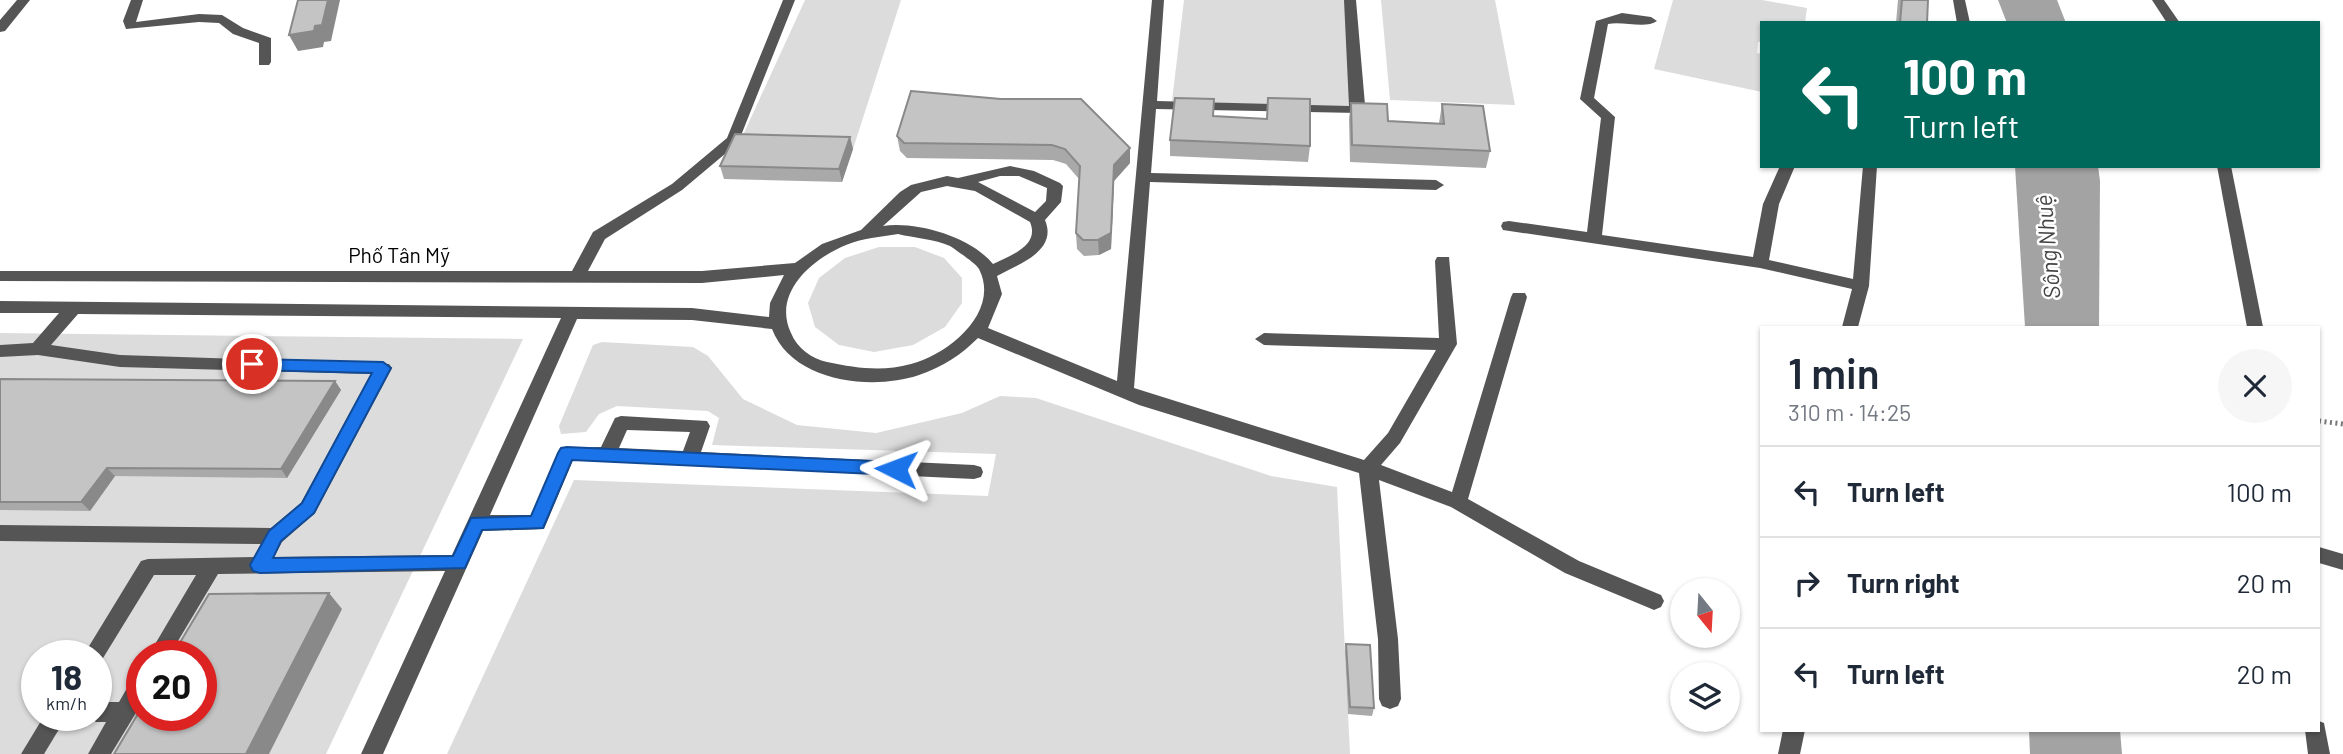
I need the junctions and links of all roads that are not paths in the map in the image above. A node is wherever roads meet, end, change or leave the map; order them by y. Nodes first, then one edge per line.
1 (24, 0) edge
2 (137, 0) edge
3 (789, 0) edge
4 (1158, 0) edge
5 (1350, 0) edge
6 (1959, 0) edge
7 (2158, 0) edge
8 (1651, 21) dead end
9 (1964, 21) edge
10 (2173, 21) edge
11 (0, 28) edge
12 (264, 62) dead end
13 (1149, 104) junction
14 (1787, 168) edge
15 (1870, 168) edge
16 (2224, 168) edge
17 (1143, 177) junction
18 (963, 182) junction
19 (1436, 185) dead end
20 (1037, 219) junction
21 (1509, 226) dead end
22 (867, 233) junction
23 (1594, 239) junction
24 (1443, 261) dead end
25 (1760, 263) junction
26 (798, 268) junction
27 (990, 274) junction
28 (0, 276) edge
29 (577, 277) junction
30 (1861, 286) junction
31 (1519, 297) dead end
32 (0, 307) edge
33 (73, 308) junction
34 (571, 314) junction
35 (777, 324) junction
36 (1850, 326) edge
37 (2255, 326) edge
38 (979, 331) junction
39 (1264, 339) dead end
40 (1448, 344) junction
41 (38, 349) junction
42 (0, 351) edge
43 (1125, 392) junction
44 (607, 455) junction
45 (689, 459) junction
46 (1368, 468) junction
47 (974, 472) dead end
48 (1458, 502) junction
49 (477, 523) junction
50 (0, 533) edge
51 (275, 536) junction
52 (2320, 555) edge
53 (2343, 562) edge
54 (458, 563) junction
55 (260, 565) junction
56 (212, 566) junction
57 (1654, 601) dead end
58 (103, 640) edge
59 (168, 640) edge
60 (1390, 699) dead end
61 (126, 709) edge
62 (112, 712) edge
63 (124, 712) junction
64 (47, 731) edge
65 (1794, 732) edge
66 (2316, 732) edge
67 (32, 754) edge
68 (99, 754) edge
69 (372, 754) edge
70 (1789, 754) edge
71 (2319, 754) edge

1 - 11 street
2 - 12 street
3 - 29 street
4 - 13 street
5 - 13 street
6 - 9 street
7 - 10 street
8 - 23 street
13 - 17 street
14 - 25 street
15 - 30 street
16 - 37 street
17 - 19 street
17 - 43 street
18 - 20 street
18 - 20 street
18 - 22 street
20 - 27 street
21 - 23 street
22 - 26 street
22 - 27 street
23 - 25 street
24 - 40 street
25 - 30 street
26 - 29 street, Phố Tân Mỹ
26 - 35 street
27 - 38 street
28 - 29 street, Phố Tân Mỹ
30 - 36 street
31 - 48 street
32 - 33 street
33 - 34 street
33 - 41 street
34 - 35 street
34 - 49 street
35 - 38 street
38 - 43 street
39 - 40 street
40 - 46 street
41 - 42 street
41 - 51 street
43 - 46 street
44 - 45 street
44 - 45 street
44 - 49 street
45 - 47 street
46 - 48 street
46 - 60 street
48 - 57 street
49 - 54 street
50 - 51 street
51 - 55 street
52 - 53 street
54 - 55 street
54 - 69 street
55 - 56 street
56 - 58 street
56 - 59 street
61 - 63 street
62 - 63 street
63 - 68 street
64 - 67 street
65 - 70 street
66 - 71 street

